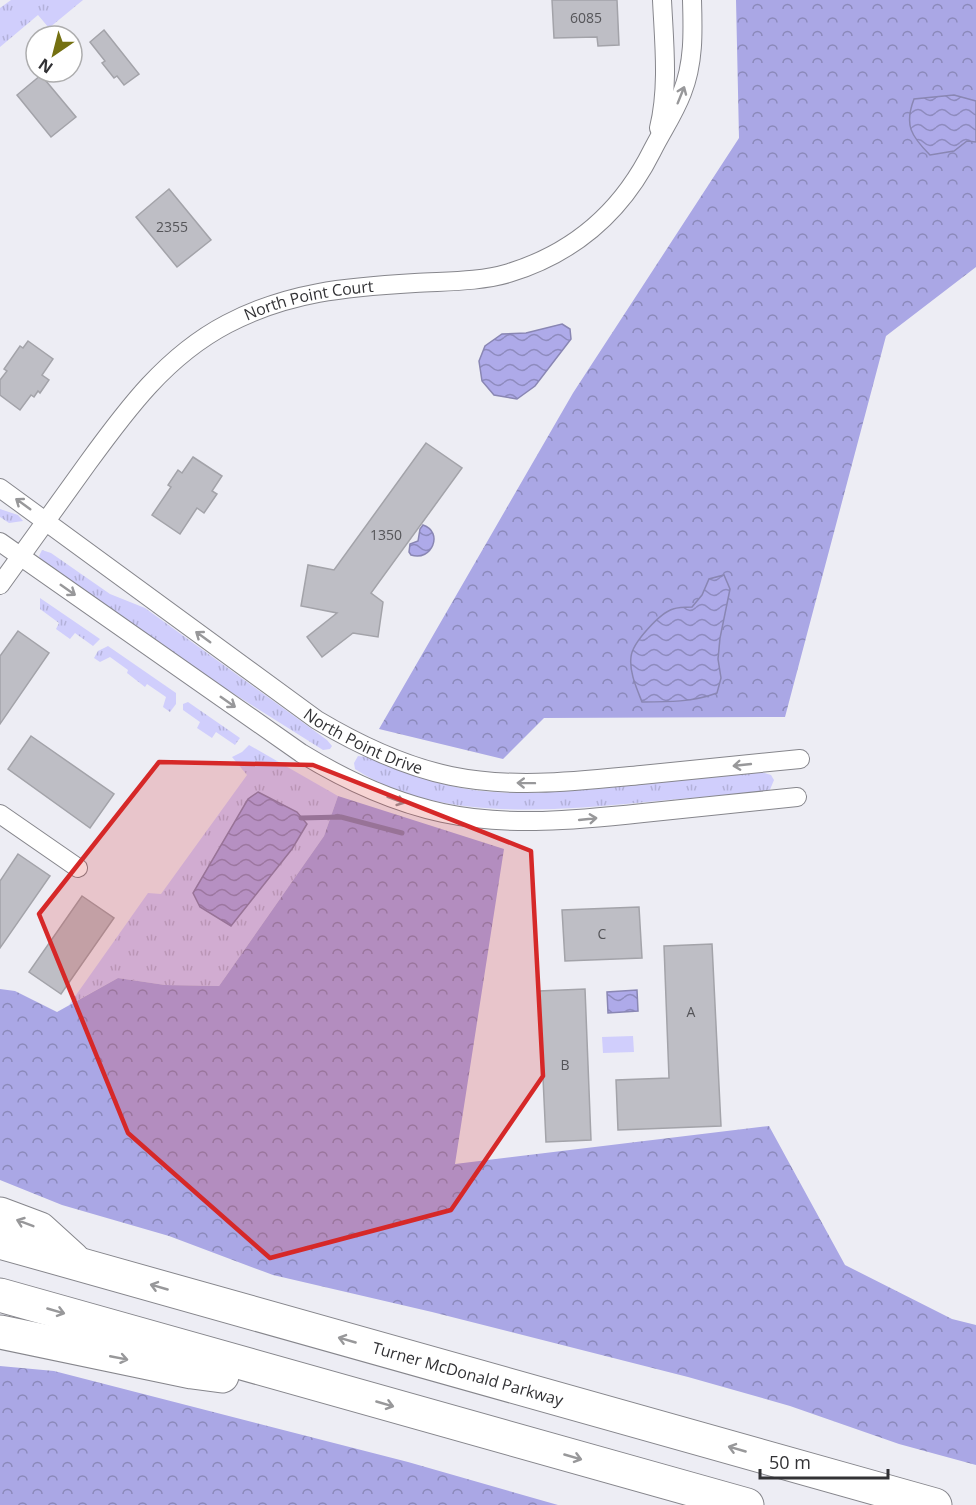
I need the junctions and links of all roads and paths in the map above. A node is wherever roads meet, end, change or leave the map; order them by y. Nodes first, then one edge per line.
1 (662, 0) edge
2 (692, 0) edge
3 (654, 147) junction
4 (0, 488) edge
5 (46, 521) junction
6 (0, 542) edge
7 (20, 557) junction
8 (0, 585) edge
9 (800, 759) dead end
10 (797, 797) dead end
11 (0, 814) edge
12 (78, 868) dead end
13 (0, 1214) edge
14 (0, 1242) edge
15 (79, 1264) junction
16 (0, 1295) edge
17 (0, 1332) edge
18 (329, 1389) junction
19 (747, 1505) edge
20 (935, 1505) edge

1 - 3 street, North Point Court
3 -> 2 street, North Point Court
3 - 5 street, North Point Court
5 -> 4 street, North Point Drive
5 - 7 street, North Point Court
9 -> 5 street, North Point Drive
6 - 7 street
7 - 8 street, North Point Court
7 -> 10 street
11 - 12 street
15 -> 13 highway
14 - 15 highway, Turner McDonald Parkway
20 -> 15 highway, Turner McDonald Parkway
16 -> 18 highway
17 -> 18 highway
18 -> 19 highway

